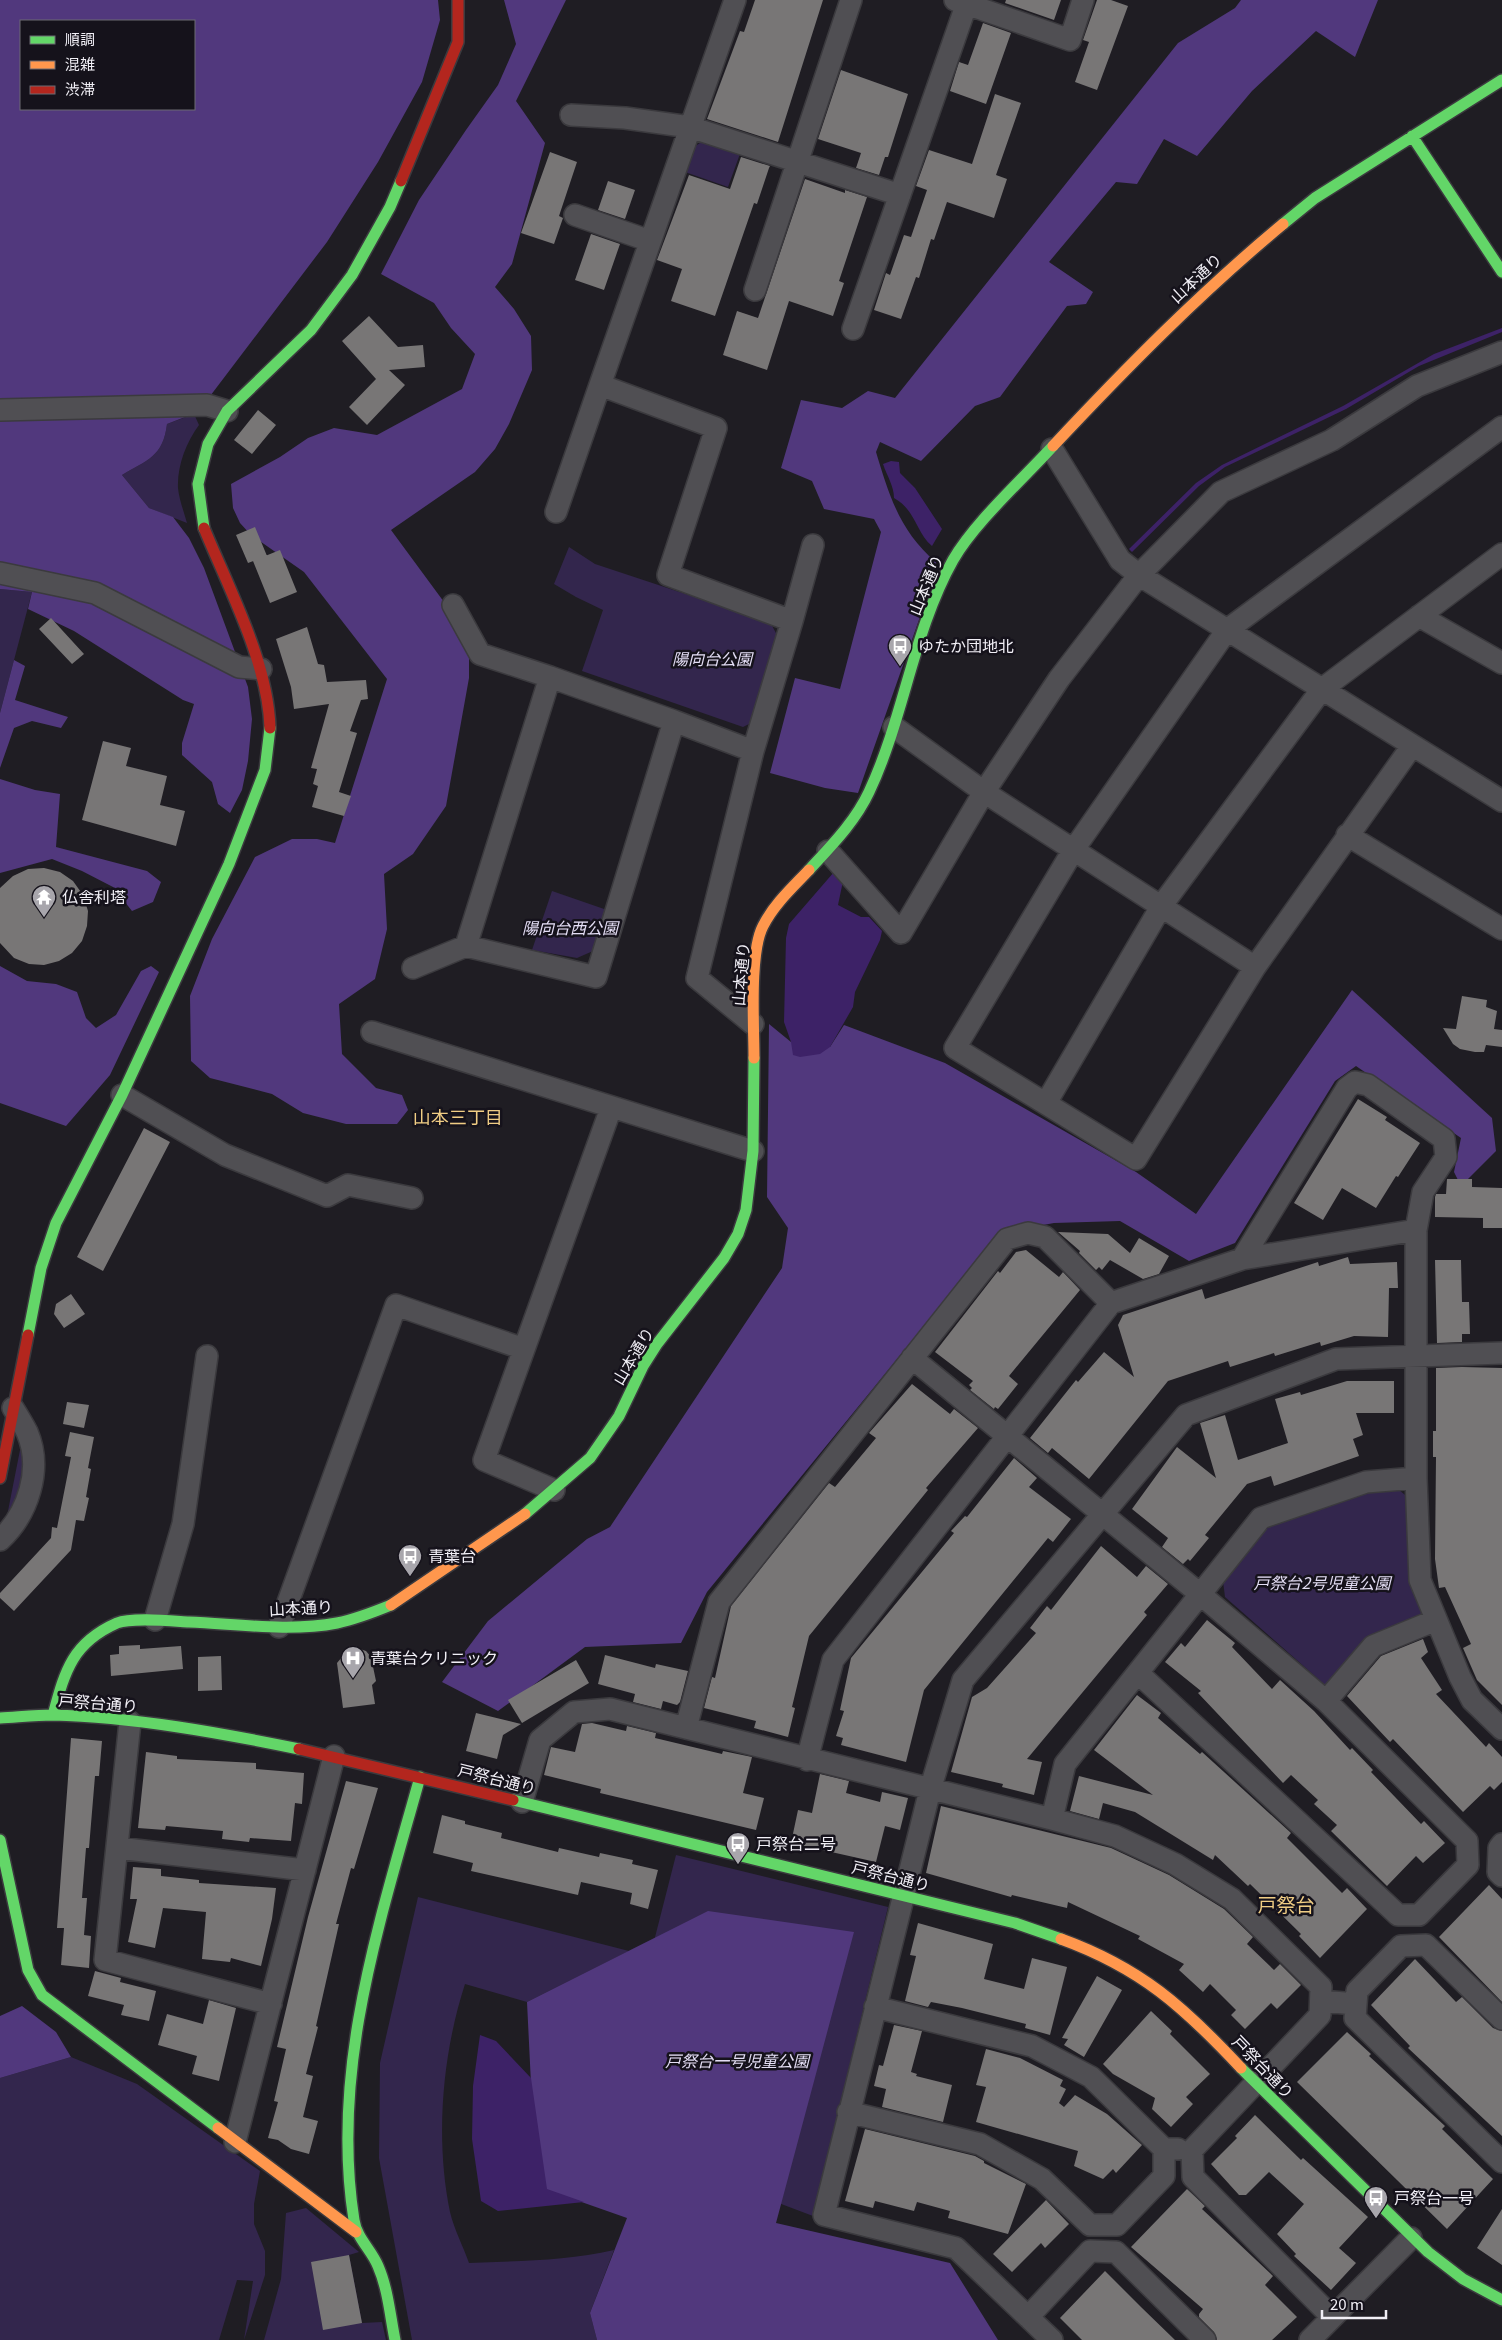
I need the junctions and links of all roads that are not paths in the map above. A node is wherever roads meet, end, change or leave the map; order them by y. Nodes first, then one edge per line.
1 (458, 0) edge
2 (735, 0) edge
3 (851, 0) edge
4 (1084, 0) edge
5 (963, 1) edge
6 (1502, 80) edge
7 (571, 115) dead end
8 (690, 127) junction
9 (1412, 136) junction
10 (797, 162) junction
11 (900, 195) junction
12 (575, 215) dead end
13 (650, 241) junction
14 (1502, 272) edge
15 (755, 290) dead end
16 (853, 329) dead end
17 (1502, 352) edge
18 (600, 385) junction
19 (0, 410) edge
20 (227, 411) junction
21 (1502, 427) edge
22 (1052, 449) junction
23 (556, 512) dead end
24 (813, 545) dead end
25 (1502, 554) edge
26 (0, 573) edge
27 (1139, 575) junction
28 (453, 605) dead end
29 (1419, 616) junction
30 (792, 621) junction
31 (1227, 630) junction
32 (1502, 663) edge
33 (261, 669) junction
34 (550, 677) junction
35 (1322, 689) junction
36 (674, 721) junction
37 (894, 727) junction
38 (1412, 746) junction
39 (753, 751) junction
40 (984, 792) junction
41 (1502, 801) edge
42 (1347, 835) junction
43 (1074, 849) junction
44 (828, 851) junction
45 (1162, 905) junction
46 (1502, 929) edge
47 (466, 946) junction
48 (1255, 966) junction
49 (413, 968) dead end
50 (753, 1024) junction
51 (372, 1032) dead end
52 (122, 1095) junction
53 (1046, 1103) junction
54 (611, 1108) junction
55 (753, 1151) junction
56 (412, 1198) dead end
57 (1416, 1230) junction
58 (1242, 1259) junction
59 (1111, 1303) junction
60 (524, 1348) junction
61 (1502, 1354) edge
62 (1418, 1355) junction
63 (207, 1356) dead end
64 (912, 1358) junction
65 (13, 1408) junction
66 (1007, 1437) junction
67 (0, 1478) edge
68 (1416, 1478) junction
69 (554, 1490) junction
70 (1103, 1515) junction
71 (0, 1540) edge
72 (1200, 1594) junction
73 (155, 1620) junction
74 (1436, 1620) junction
75 (278, 1627) junction
76 (1138, 1673) junction
77 (1326, 1701) junction
78 (53, 1715) junction
79 (0, 1718) edge
80 (130, 1722) junction
81 (686, 1728) junction
82 (1502, 1729) edge
83 (334, 1756) junction
84 (808, 1760) junction
85 (420, 1776) junction
86 (930, 1790) junction
87 (522, 1802) junction
88 (1052, 1819) junction
89 (0, 1840) edge
90 (118, 1848) junction
91 (1468, 1855) junction
92 (1501, 1860) edge
93 (305, 1870) junction
94 (903, 1896) junction
95 (1408, 1915) junction
96 (1412, 1946) junction
97 (1321, 2001) junction
98 (271, 2004) junction
99 (1356, 2004) junction
100 (875, 2007) junction
101 (1502, 2019) edge
102 (1255, 2083) junction
103 (848, 2112) junction
104 (235, 2142) junction
105 (1164, 2149) junction
106 (1192, 2150) junction
107 (1502, 2162) edge
108 (1164, 2176) junction
109 (1193, 2177) junction
110 (1090, 2225) junction
111 (1117, 2226) junction
112 (356, 2232) junction
113 (1411, 2238) junction
114 (1090, 2251) junction
115 (1116, 2252) junction
116 (1502, 2300) edge
117 (1028, 2317) junction
118 (1332, 2317) junction
119 (395, 2340) edge
120 (1052, 2340) edge
121 (1205, 2340) edge
122 (1310, 2340) edge

1 - 20 street
2 - 8 street
3 - 10 street
4 - 5 street
5 - 11 street
6 - 9 street, 山本通り
7 - 8 street
8 - 10 street
8 - 13 street
9 - 14 street
9 - 22 street, 山本通り
10 - 11 street
10 - 15 street
11 - 16 street
12 - 13 street
13 - 18 street
17 - 27 street
18 - 23 street
18 - 30 street
19 - 20 street
20 - 33 street
21 - 31 street
22 - 27 street
22 - 37 street, 山本通り
24 - 30 street
25 - 29 street
26 - 33 street
27 - 31 street
27 - 40 street
28 - 34 street
29 - 32 street
29 - 35 street
30 - 39 street
31 - 35 street
31 - 43 street
33 - 52 street
34 - 36 street
34 - 47 street
35 - 38 street
35 - 45 street
36 - 39 street
36 - 47 street
37 - 40 street
37 - 44 street, 山本通り
38 - 41 street
38 - 42 street
39 - 50 street
40 - 43 street
40 - 44 street
42 - 46 street
42 - 48 street
43 - 45 street
43 - 53 street
44 - 50 street, 山本通り
45 - 48 street
45 - 53 street
47 - 49 street
48 - 53 street
50 - 55 street, 山本通り
51 - 54 street
52 - 56 street
52 - 65 street
54 - 55 street
54 - 60 street
55 - 69 street, 山本通り
57 - 58 street
57 - 58 street
57 - 62 street
58 - 59 street
59 - 64 street
59 - 66 street
60 - 69 street
60 - 75 street
61 - 62 street
62 - 68 street
62 - 70 street
63 - 73 street
64 - 66 street
64 - 81 street
65 - 67 street
65 - 71 street
66 - 70 street
66 - 84 street
68 - 72 street
68 - 74 street
69 - 75 street, 山本通り
70 - 72 street
70 - 86 street
72 - 76 street
72 - 77 street
73 - 75 street, 山本通り
73 - 78 street, 山本通り
74 - 77 street
74 - 82 street
76 - 88 street
76 - 95 street
77 - 91 street
78 - 79 street, 戸祭台通り
78 - 80 street, 戸祭台通り
80 - 83 street, 戸祭台通り
80 - 90 street
81 - 84 street
81 - 87 street
83 - 85 street, 戸祭台通り
83 - 93 street
84 - 86 street
85 - 87 street, 戸祭台通り
85 - 112 street
86 - 88 street
86 - 94 street
87 - 94 street, 戸祭台通り
88 - 97 street
89 - 104 street
90 - 93 street
90 - 98 street
91 - 92 street
91 - 95 street
93 - 98 street
94 - 100 street
94 - 102 street, 戸祭台通り
95 - 96 street
96 - 99 street
96 - 101 street
97 - 99 street
97 - 102 street
98 - 104 street
99 - 107 street
100 - 103 street
100 - 105 street
102 - 106 street
102 - 113 street, 戸祭台通り
103 - 110 street
103 - 117 street
104 - 112 street
105 - 106 street
105 - 108 street
106 - 109 street
108 - 109 street
108 - 111 street
109 - 118 street
110 - 111 street
110 - 114 street
111 - 115 street
112 - 119 street
113 - 116 street, 戸祭台通り
113 - 118 street
114 - 115 street
114 - 117 street
115 - 121 street
117 - 120 street
118 - 122 street

